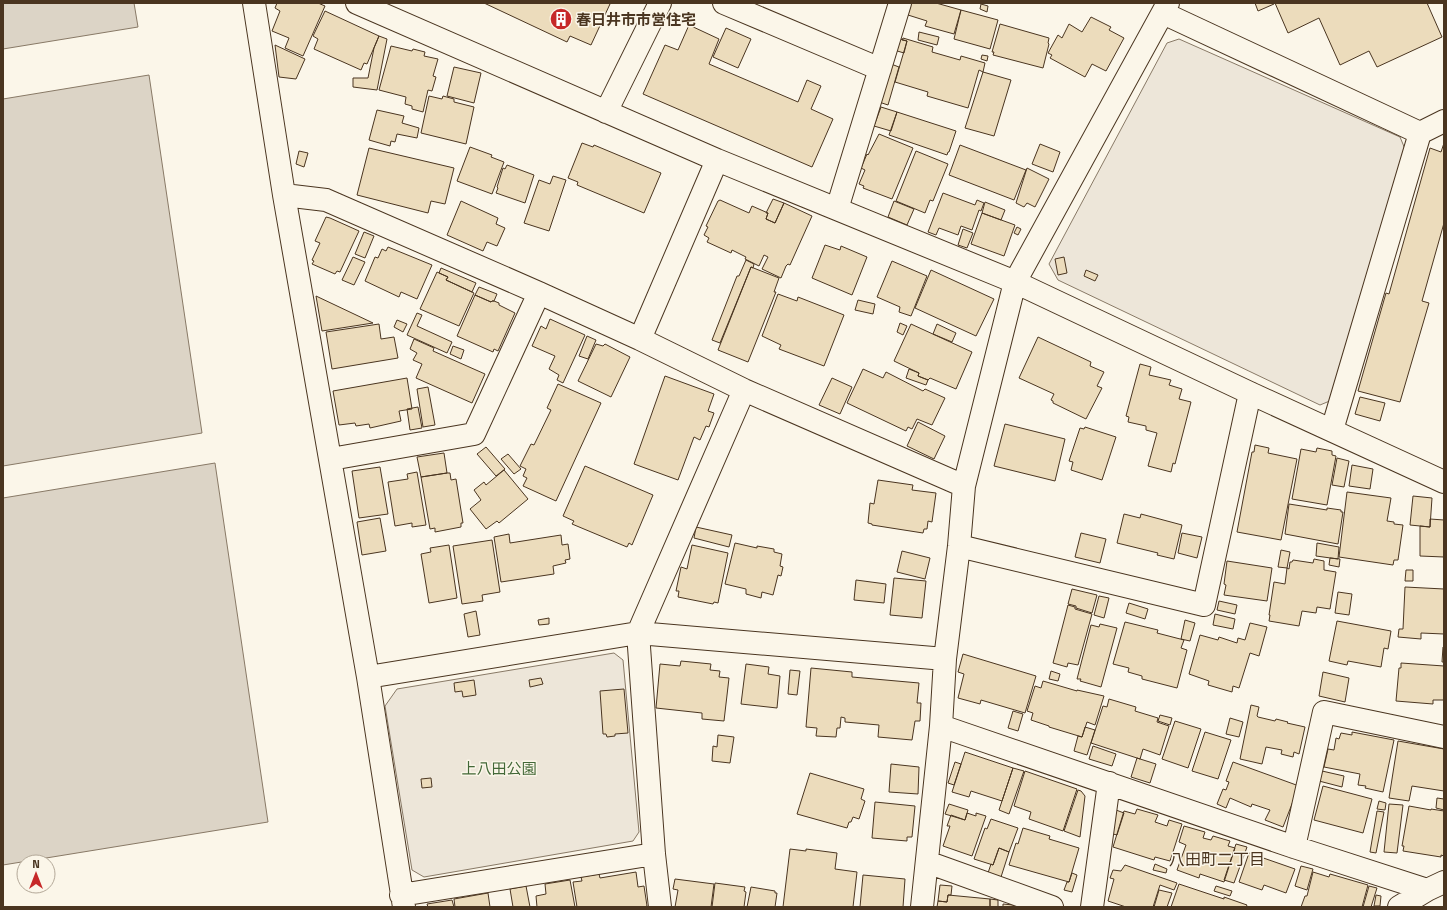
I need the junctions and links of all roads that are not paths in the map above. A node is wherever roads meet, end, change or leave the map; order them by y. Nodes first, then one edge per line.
1 (254, 3) edge
2 (357, 3) edge
3 (660, 3) edge
4 (724, 3) edge
5 (900, 3) edge
6 (1165, 8) edge
7 (880, 69) junction
8 (606, 112) junction
9 (1444, 121) edge
10 (1420, 133) junction
11 (717, 160) junction
12 (284, 195) junction
13 (837, 209) junction
14 (1015, 282) junction
15 (540, 293) junction
16 (640, 339) junction
17 (744, 390) junction
18 (1250, 393) junction
19 (1332, 430) junction
20 (331, 459) junction
21 (1444, 482) edge
22 (964, 486) junction
23 (959, 546) junction
24 (638, 633) junction
25 (945, 660) junction
26 (368, 677) junction
27 (941, 726) junction
28 (1444, 737) edge
29 (1109, 783) junction
30 (1294, 847) junction
31 (654, 854) junction
32 (927, 862) junction
33 (1436, 886) edge
34 (402, 901) edge
35 (660, 907) edge
36 (922, 907) edge
37 (1052, 907) edge
38 (1092, 907) edge
39 (1399, 907) edge

1 - 12 street
2 - 8 street
3 - 8 street
4 - 7 street
5 - 7 street
6 - 10 street
6 - 14 street
7 - 13 street
8 - 11 street
9 - 10 street
10 - 19 street
11 - 13 street
11 - 16 street
12 - 15 street
12 - 20 street
13 - 14 street
14 - 18 street
14 - 22 street
15 - 16 street
15 - 20 street
16 - 17 street
17 - 22 street
17 - 24 street
18 - 19 street
18 - 23 street
19 - 21 street
20 - 26 street
22 - 23 street
23 - 25 street
24 - 25 street
24 - 26 street
24 - 31 street
25 - 27 street
26 - 34 street
27 - 29 street
27 - 32 street
28 - 30 street
29 - 30 street
29 - 38 street
30 - 33 street
31 - 34 street
31 - 35 street
32 - 36 street
32 - 37 street
33 - 39 street

